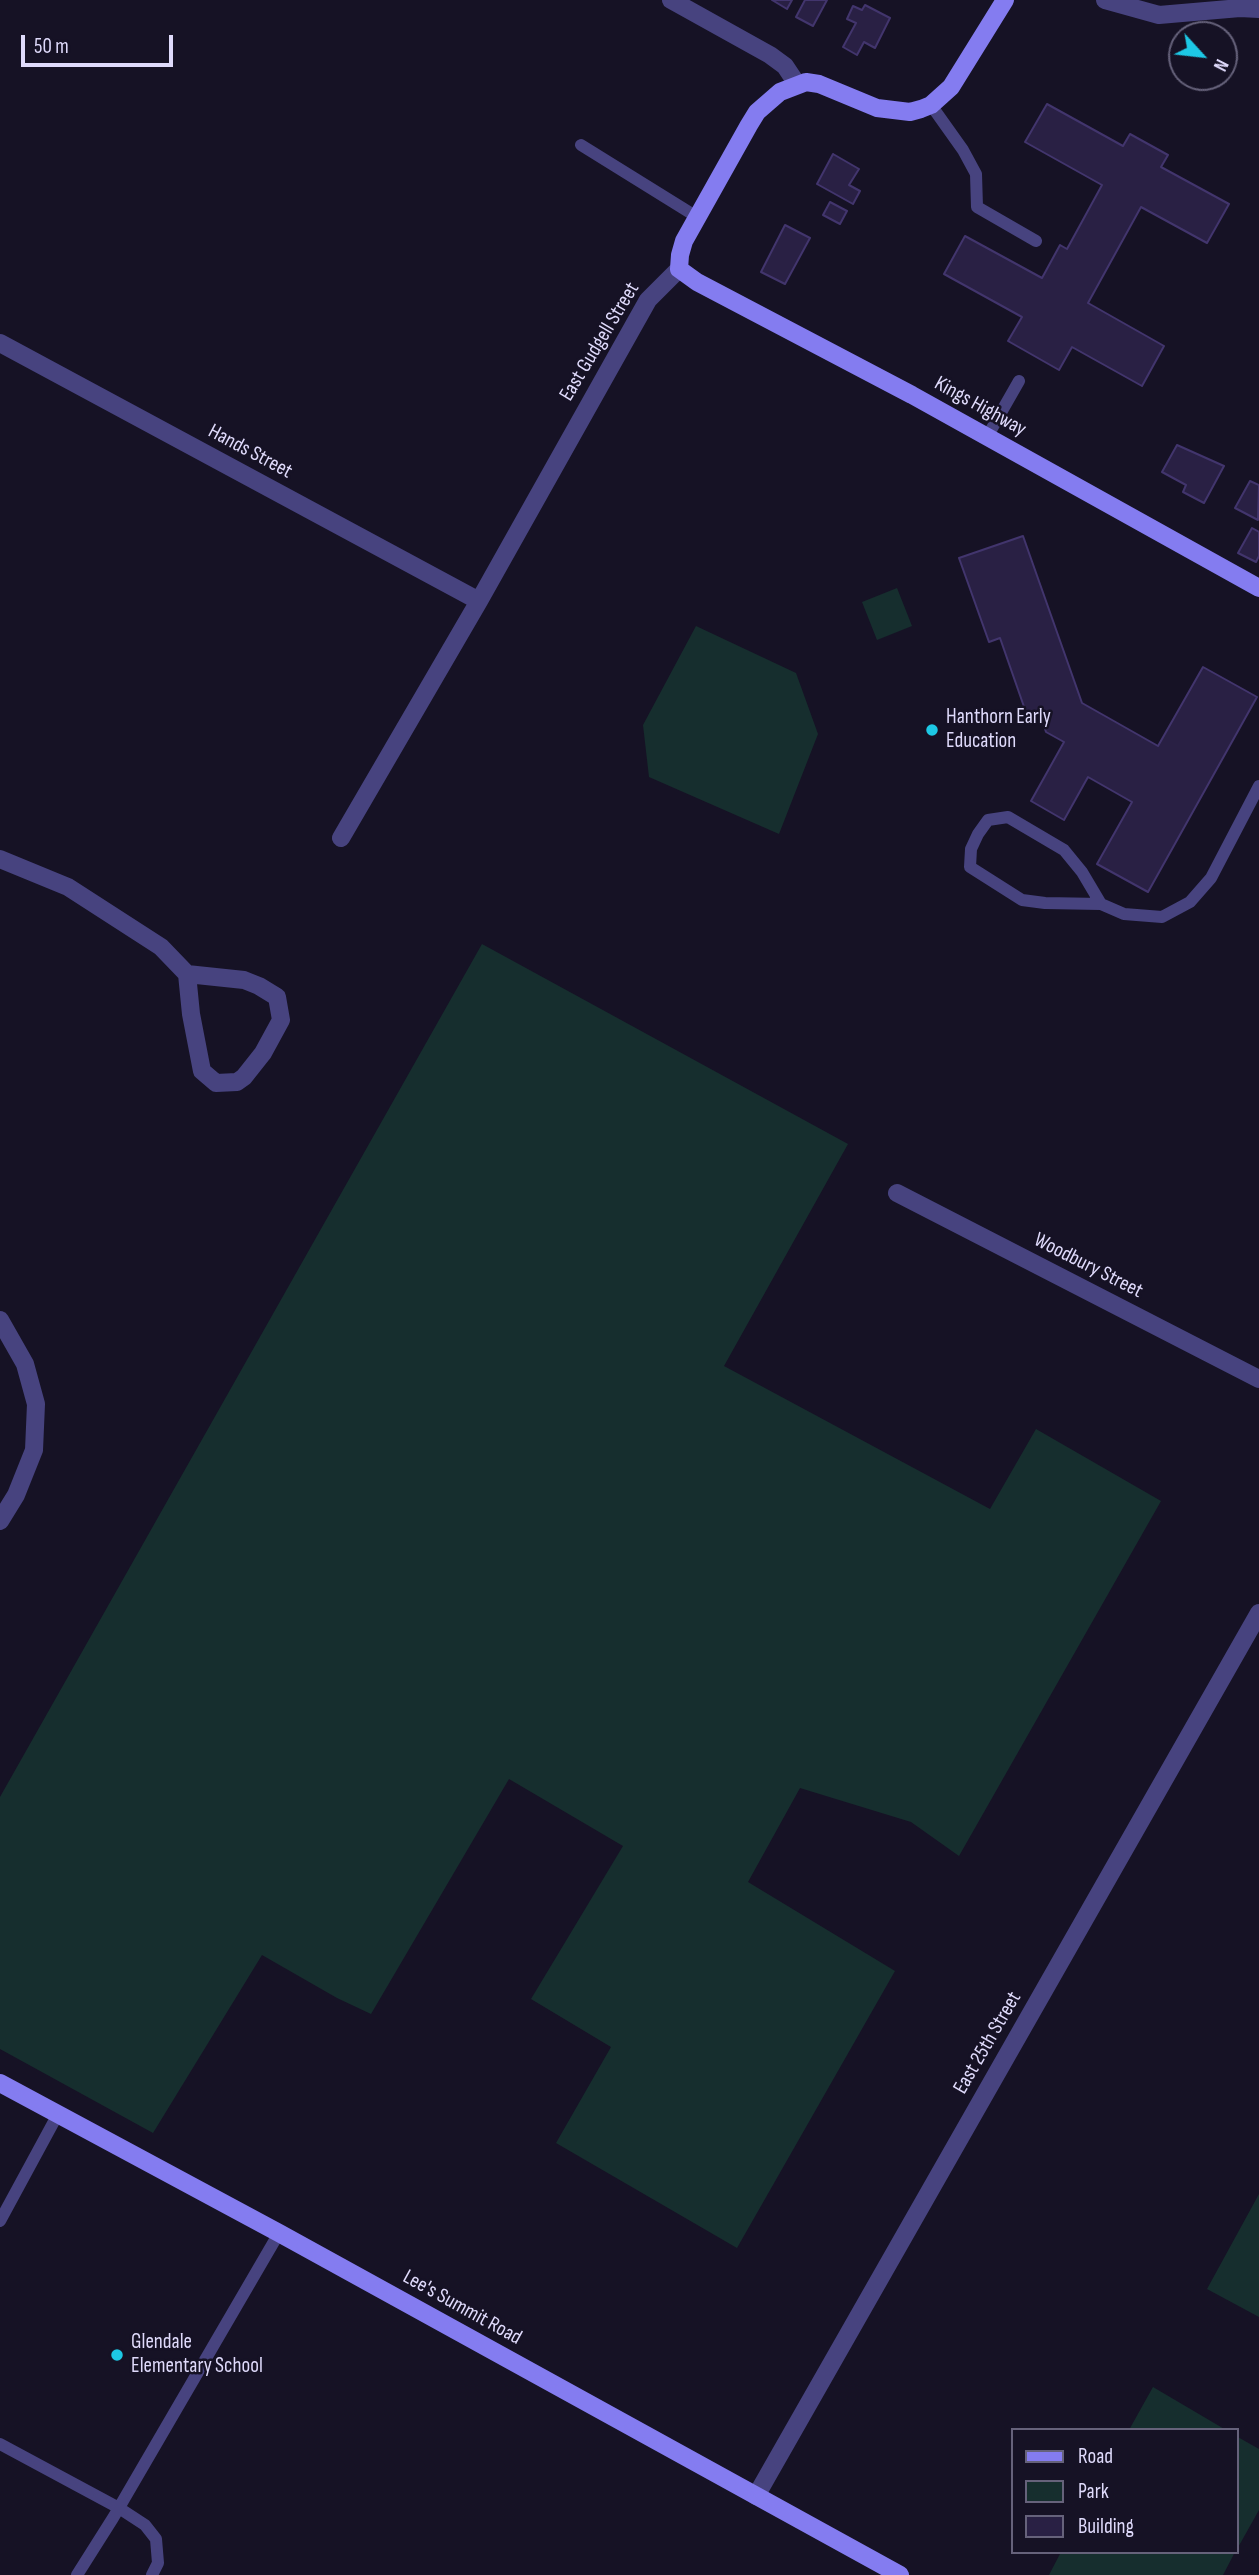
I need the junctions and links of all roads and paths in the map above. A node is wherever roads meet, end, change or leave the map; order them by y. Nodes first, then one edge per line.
1 (671, 0) edge
2 (1005, 0) edge
3 (1105, 0) edge
4 (1259, 9) edge
5 (797, 85) junction
6 (931, 105) junction
7 (581, 145) dead end
8 (697, 217) junction
9 (1036, 241) dead end
10 (679, 269) junction
11 (0, 342) edge
12 (1019, 381) dead end
13 (986, 436) junction
14 (1259, 588) edge
15 (479, 601) junction
16 (1259, 786) edge
17 (341, 838) dead end
18 (0, 859) edge
19 (1101, 904) junction
20 (187, 974) junction
21 (897, 1193) dead end
22 (0, 1320) edge
23 (1259, 1379) edge
24 (0, 1521) edge
25 (1259, 1613) edge
26 (0, 2082) edge
27 (58, 2114) junction
28 (0, 2221) edge
29 (279, 2233) junction
30 (0, 2444) edge
31 (756, 2496) junction
32 (119, 2508) junction
33 (76, 2575) edge
34 (152, 2575) edge
35 (900, 2575) edge

1 - 5 street
2 - 6 street
3 - 4 street
5 - 6 street
5 - 8 street
6 - 9 lane
7 - 8 lane
8 - 10 street
10 - 13 street, Kings Highway
10 - 15 street, East Gudgell Street
11 - 15 street, Hands Street
12 - 13 lane
13 - 14 street, Kings Highway
15 - 17 street, East Gudgell Street
16 - 19 lane
18 - 20 street
19 - 19 lane
20 - 20 street
21 - 23 street, Woodbury Street
22 - 24 street
25 - 31 street, East 25th Street
26 - 27 street, Lee's Summit Road
27 - 28 lane
27 - 29 street, Lee's Summit Road
29 - 31 street, Lee's Summit Road
29 - 32 lane
30 - 32 lane
31 - 35 street, Lee's Summit Road
32 - 33 lane
32 - 34 lane

